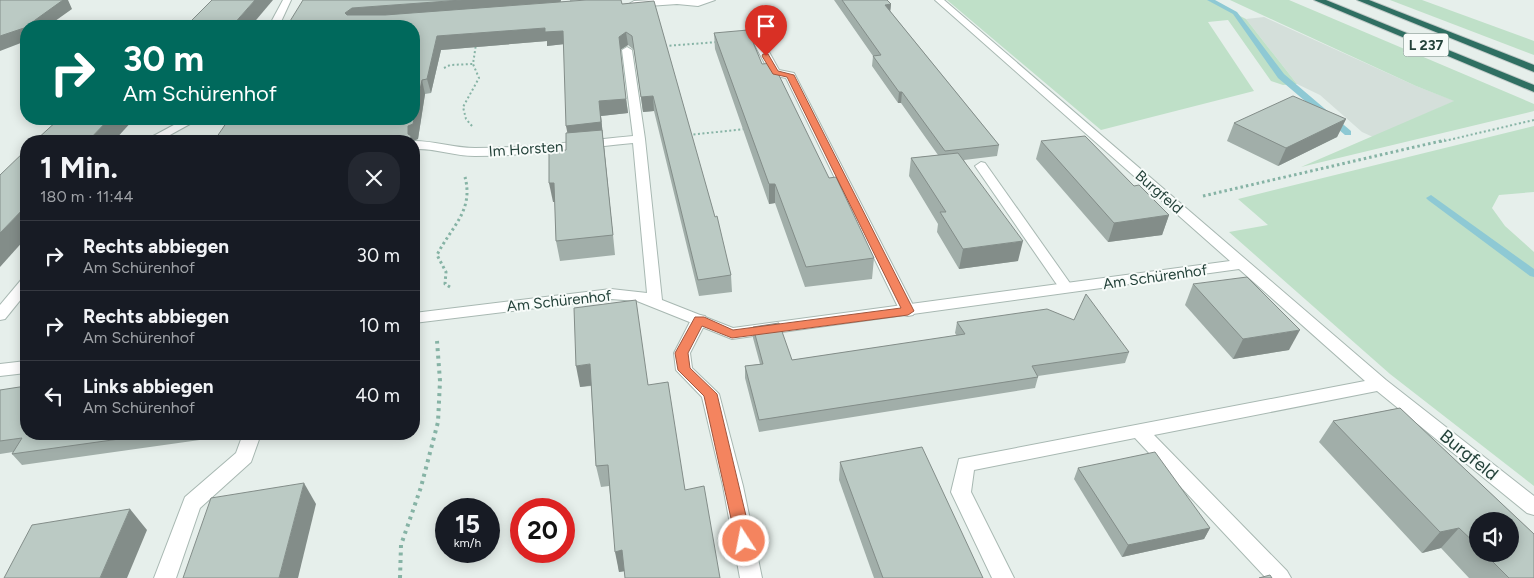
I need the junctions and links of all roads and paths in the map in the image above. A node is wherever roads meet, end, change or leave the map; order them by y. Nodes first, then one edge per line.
1 (286, 0) edge
2 (676, 0) edge
3 (711, 0) edge
4 (939, 0) edge
5 (1318, 0) edge
6 (1361, 0) edge
7 (621, 5) edge
8 (277, 20) edge
9 (755, 35) joint
10 (627, 50) joint
11 (473, 64) dead end
12 (444, 68) dead end
13 (1534, 69) edge
14 (1534, 89) edge
15 (1534, 120) edge
16 (181, 125) edge
17 (747, 129) edge
18 (161, 135) edge
19 (688, 135) edge
20 (639, 139) junction
21 (420, 144) edge
22 (981, 166) dead end
23 (1172, 203) junction
24 (1244, 264) junction
25 (1067, 289) junction
26 (20, 290) edge
27 (655, 302) junction
28 (908, 311) junction
29 (0, 315) edge
30 (420, 317) edge
31 (699, 320) junction
32 (20, 368) edge
33 (0, 370) edge
34 (1380, 384) junction
35 (1138, 430) junction
36 (250, 440) edge
37 (1534, 507) edge
38 (165, 578) edge
39 (752, 578) edge
40 (1003, 578) edge
41 (1280, 578) edge

1 - 8 street
2 - 3 street
2 - 7 street
4 - 23 street, Burgfeld
5 - 14 highway, L 237
6 - 13 highway, L 237
9 - 10 path
9 - 28 street
10 - 20 street
11 - 12 path
15 - 23 path
16 - 18 street
17 - 19 path
20 - 21 street, Im Horsten
20 - 27 street
22 - 25 street
23 - 24 street, Burgfeld
24 - 25 street, Am Schürenhof
24 - 34 street, Burgfeld
25 - 28 street, Am Schürenhof
26 - 29 street
27 - 30 street, Am Schürenhof
27 - 31 street, Am Schürenhof
28 - 31 street, Am Schürenhof
31 - 39 street
32 - 33 street
34 - 35 street
34 - 37 street, Burgfeld
35 - 40 street
35 - 41 street
36 - 38 street

